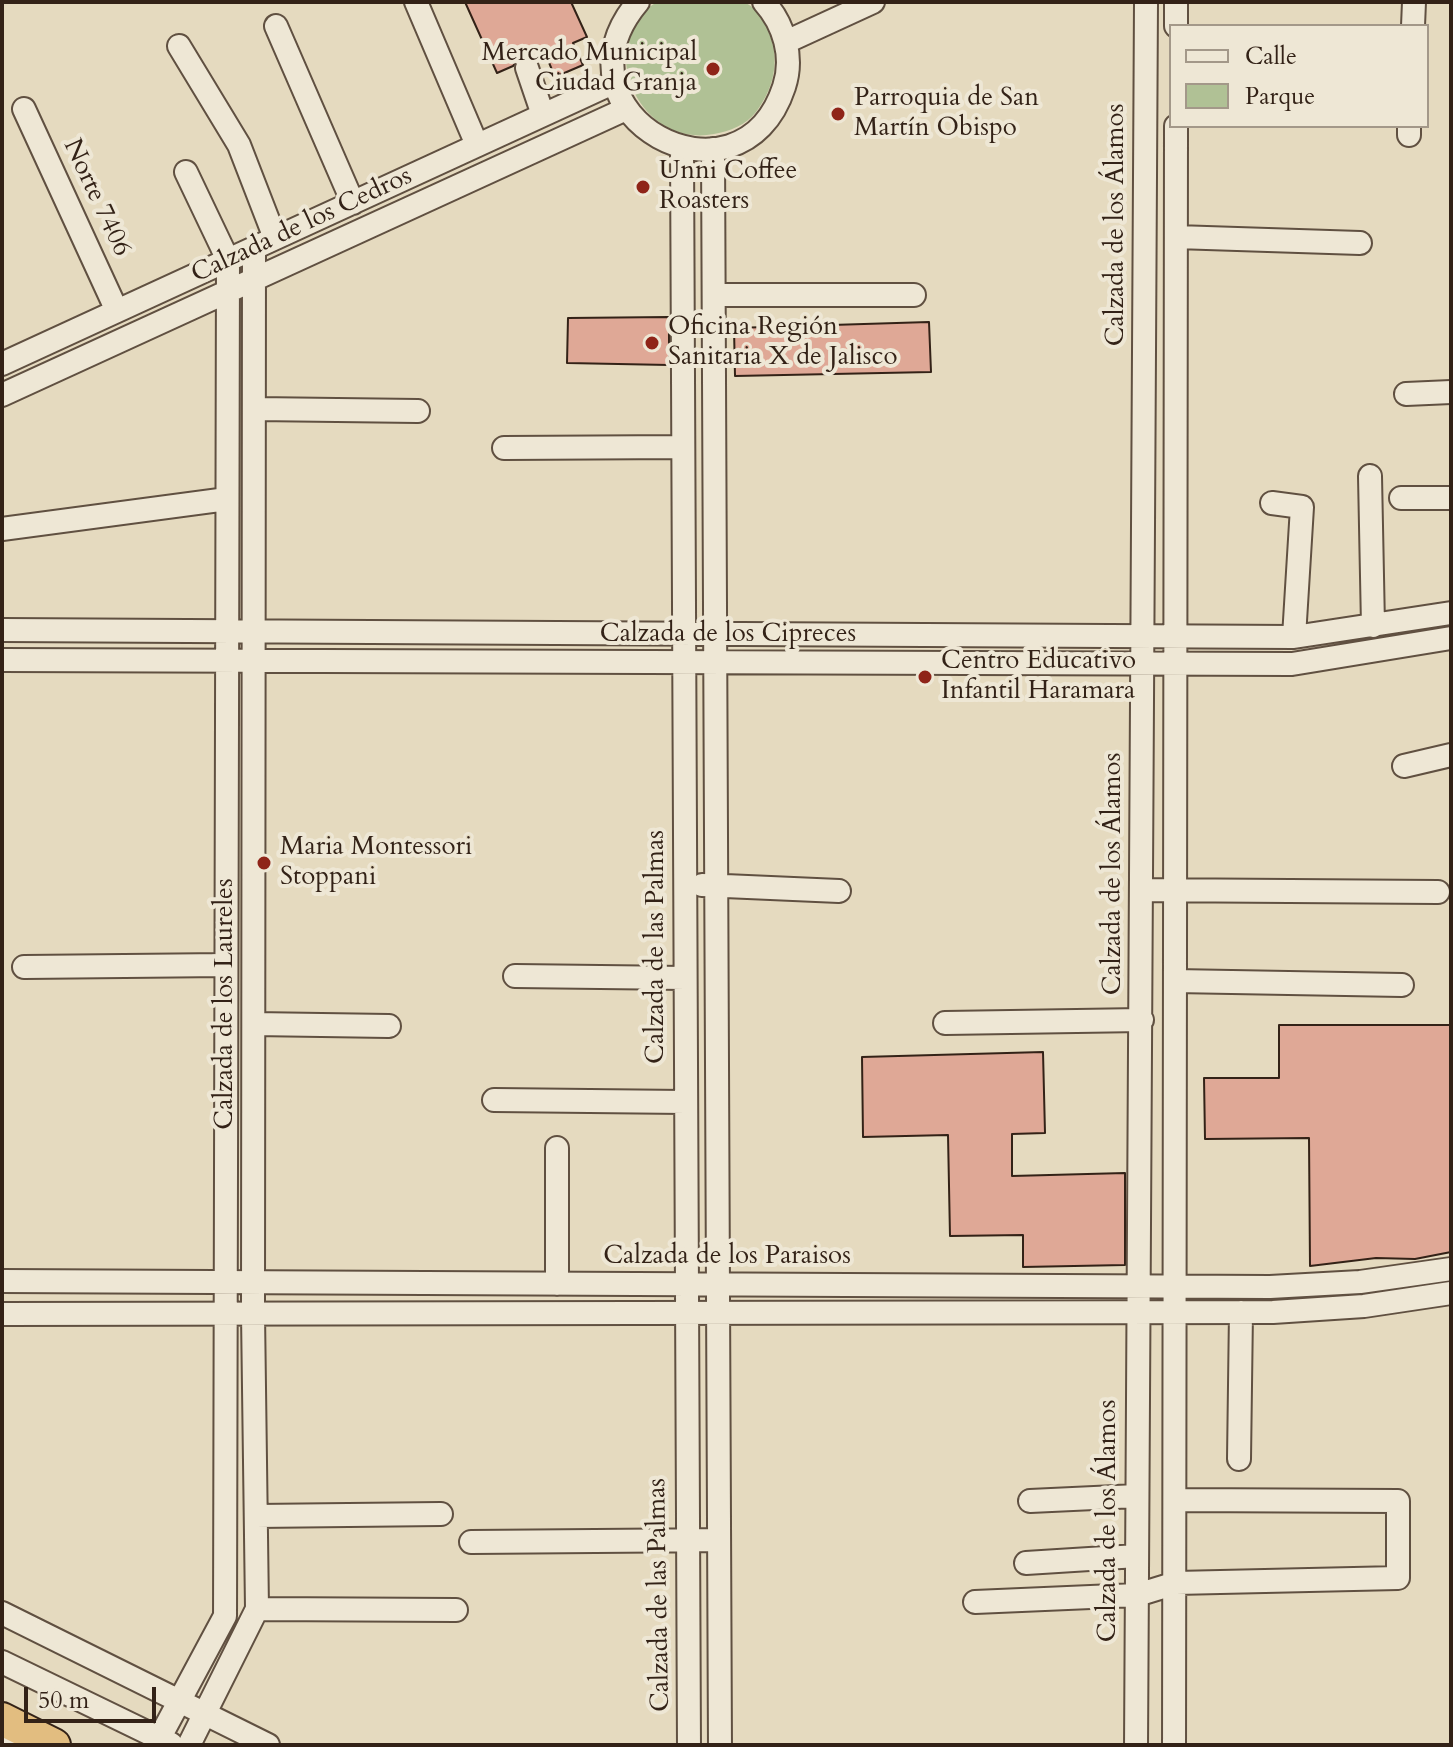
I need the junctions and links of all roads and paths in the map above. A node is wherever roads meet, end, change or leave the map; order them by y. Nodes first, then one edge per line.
1 (416, 2) edge
2 (638, 2) edge
3 (873, 2) edge
4 (1146, 2) edge
5 (1176, 2) edge
6 (1414, 2) edge
7 (774, 5) edge
8 (1176, 24) edge
9 (1413, 24) edge
10 (276, 26) dead end
11 (786, 42) junction
12 (179, 46) dead end
13 (527, 68) dead end
14 (615, 82) junction
15 (24, 109) dead end
16 (626, 109) junction
17 (543, 115) junction
18 (1176, 128) edge
19 (477, 145) junction
20 (682, 148) junction
21 (713, 149) junction
22 (186, 172) dead end
23 (353, 203) junction
24 (1176, 237) junction
25 (275, 238) junction
26 (1360, 243) dead end
27 (254, 248) junction
28 (228, 260) junction
29 (1175, 263) junction
30 (1145, 267) junction
31 (254, 279) junction
32 (228, 292) junction
33 (714, 295) junction
34 (914, 295) dead end
35 (142, 300) junction
36 (117, 311) junction
37 (158, 324) junction
38 (2, 364) edge
39 (1451, 392) edge
40 (1406, 394) dead end
41 (2, 395) edge
42 (256, 409) junction
43 (418, 411) dead end
44 (683, 447) junction
45 (504, 448) dead end
46 (227, 462) junction
47 (256, 462) junction
48 (1370, 476) dead end
49 (1401, 498) dead end
50 (1451, 498) edge
51 (227, 499) junction
52 (1272, 503) dead end
53 (2, 529) edge
54 (1451, 613) edge
55 (1373, 626) junction
56 (2, 630) edge
57 (226, 631) junction
58 (254, 631) junction
59 (684, 634) junction
60 (715, 634) junction
61 (1142, 636) junction
62 (1175, 636) junction
63 (1294, 637) junction
64 (1451, 638) edge
65 (2, 660) edge
66 (226, 662) junction
67 (254, 662) junction
68 (684, 663) junction
69 (715, 663) junction
70 (1142, 664) junction
71 (1175, 664) junction
72 (1451, 755) edge
73 (1404, 766) dead end
74 (716, 885) junction
75 (685, 886) junction
76 (1141, 890) junction
77 (1175, 890) junction
78 (839, 891) dead end
79 (1438, 892) dead end
80 (225, 965) junction
81 (24, 967) dead end
82 (515, 976) dead end
83 (685, 978) junction
84 (1175, 981) junction
85 (1402, 985) dead end
86 (1142, 1020) junction
87 (945, 1023) dead end
88 (254, 1024) junction
89 (389, 1026) dead end
90 (254, 1064) junction
91 (224, 1066) junction
92 (494, 1100) dead end
93 (685, 1102) junction
94 (557, 1148) dead end
95 (1451, 1269) edge
96 (2, 1281) edge
97 (224, 1282) junction
98 (254, 1282) junction
99 (1360, 1282) junction
100 (557, 1284) junction
101 (686, 1284) junction
102 (718, 1284) junction
103 (1139, 1287) junction
104 (1175, 1287) junction
105 (1451, 1293) edge
106 (1364, 1306) junction
107 (1138, 1312) junction
108 (1175, 1312) junction
109 (1241, 1312) junction
110 (686, 1313) junction
111 (718, 1313) junction
112 (2, 1314) edge
113 (224, 1314) junction
114 (253, 1314) junction
115 (1239, 1459) dead end
116 (1137, 1496) junction
117 (1175, 1500) junction
118 (1030, 1501) dead end
119 (441, 1514) dead end
120 (256, 1516) junction
121 (686, 1540) junction
122 (719, 1540) junction
123 (471, 1542) dead end
124 (1137, 1556) junction
125 (1026, 1563) dead end
126 (1176, 1583) junction
127 (1137, 1595) junction
128 (975, 1602) dead end
129 (257, 1609) junction
130 (456, 1610) dead end
131 (2, 1613) edge
132 (2, 1662) edge
133 (179, 1701) junction
134 (204, 1712) junction
135 (2, 1719) edge
136 (166, 1742) edge
137 (54, 1745) edge
138 (189, 1745) edge
139 (268, 1745) edge
140 (689, 1745) edge
141 (720, 1745) edge
142 (1136, 1745) edge
143 (1174, 1745) edge

1 - 19 street
2 - 14 street
3 - 11 street
4 - 30 street, Calzada de los Álamos
5 - 8 street
6 - 9 street
7 - 11 street
10 - 23 street
11 - 21 street
12 - 25 street
13 - 17 street
14 - 16 street
14 - 17 street, Calzada de los Cedros
15 - 36 street, Norte 7406
16 - 20 street
16 - 31 street, Calzada de los Cedros
17 - 19 street, Calzada de los Cedros
18 - 24 street
19 - 23 street, Calzada de los Cedros
20 - 21 street
20 - 44 street, Calzada de las Palmas
21 - 33 street
22 - 28 street
23 - 25 street, Calzada de los Cedros
24 - 26 street
24 - 29 street
25 - 27 street, Calzada de los Cedros
27 - 28 street, Calzada de los Cedros
27 - 31 street, Calzada de los Laureles
28 - 32 street, Calzada de los Laureles
28 - 35 street, Calzada de los Cedros
29 - 30 street
29 - 62 street
30 - 61 street, Calzada de los Álamos
31 - 32 street, Calzada de los Cedros
31 - 42 street, Calzada de los Laureles
32 - 37 street, Calzada de los Cedros
32 - 46 street, Calzada de los Laureles
33 - 34 street
33 - 60 street
35 - 36 street, Calzada de los Cedros
35 - 37 street
36 - 38 street, Calzada de los Cedros
37 - 41 street, Calzada de los Cedros
39 - 40 street
42 - 43 street
42 - 47 street, Calzada de los Laureles
44 - 45 street
44 - 59 street, Calzada de las Palmas
46 - 47 street
46 - 51 street, Calzada de los Laureles
47 - 58 street, Calzada de los Laureles
48 - 55 street
49 - 50 street
51 - 53 street
51 - 57 street, Calzada de los Laureles
52 - 63 street
54 - 55 street, Calzada de los Cipreces
55 - 63 street, Calzada de los Cipreces
56 - 57 street, Calzada de los Cipreces
57 - 58 street, Calzada de los Cipreces
57 - 66 street, Calzada de los Laureles
58 - 59 street, Calzada de los Cipreces
58 - 67 street, Calzada de los Laureles
59 - 60 street, Calzada de los Cipreces
59 - 68 street, Calzada de las Palmas
60 - 61 street, Calzada de los Cipreces
60 - 69 street
61 - 62 street, Calzada de los Cipreces
61 - 70 street, Calzada de los Álamos
62 - 63 street, Calzada de los Cipreces
62 - 71 street
64 - 71 street, Calzada de los Cipreces
65 - 66 street, Calzada de los Cipreces
66 - 67 street, Calzada de los Cipreces
66 - 80 street, Calzada de los Laureles
67 - 68 street, Calzada de los Cipreces
67 - 88 street, Calzada de los Laureles
68 - 69 street, Calzada de los Cipreces
68 - 75 street, Calzada de las Palmas
69 - 70 street, Calzada de los Cipreces
69 - 74 street
70 - 71 street, Calzada de los Cipreces
70 - 76 street, Calzada de los Álamos
71 - 77 street
72 - 73 street
74 - 75 street
74 - 78 street
74 - 102 street
75 - 83 street, Calzada de las Palmas
76 - 77 street
76 - 86 street, Calzada de los Álamos
77 - 79 street
77 - 84 street
80 - 81 street
80 - 91 street, Calzada de los Laureles
82 - 83 street
83 - 93 street, Calzada de las Palmas
84 - 85 street
84 - 104 street
86 - 87 street
86 - 103 street, Calzada de los Álamos
88 - 89 street
88 - 90 street, Calzada de los Laureles
90 - 91 street
90 - 98 street, Calzada de los Laureles
91 - 97 street, Calzada de los Laureles
92 - 93 street
93 - 101 street, Calzada de las Palmas
94 - 100 street
95 - 99 street, Calzada de los Paraisos
96 - 97 street, Calzada de los Paraisos
97 - 98 street, Calzada de los Paraisos
97 - 113 street, Calzada de los Laureles
98 - 100 street, Calzada de los Paraisos
98 - 114 street, Calzada de los Laureles
99 - 104 street, Calzada de los Paraisos
99 - 106 street
100 - 101 street, Calzada de los Paraisos
101 - 102 street, Calzada de los Paraisos
101 - 110 street, Calzada de las Palmas
102 - 103 street, Calzada de los Paraisos
102 - 111 street
103 - 104 street, Calzada de los Paraisos
103 - 107 street, Calzada de los Álamos
104 - 108 street
105 - 106 street
106 - 109 street
107 - 108 street
107 - 111 street
107 - 116 street, Calzada de los Álamos
108 - 109 street
108 - 117 street
109 - 115 street
110 - 111 street
110 - 114 street
110 - 121 street, Calzada de las Palmas
111 - 122 street
112 - 113 street
113 - 114 street
113 - 133 street, Calzada de los Laureles
114 - 120 street, Calzada de los Laureles
116 - 118 street
116 - 124 street, Calzada de los Álamos
117 - 126 street
117 - 126 street
119 - 120 street
120 - 129 street, Calzada de los Laureles
121 - 122 street
121 - 123 street
121 - 140 street, Calzada de las Palmas
122 - 141 street
124 - 125 street
124 - 127 street, Calzada de los Álamos
126 - 127 street
126 - 143 street
127 - 128 street
127 - 142 street, Calzada de los Álamos
129 - 130 street
129 - 134 street, Calzada de los Laureles
131 - 133 street
132 - 136 street
133 - 134 street
133 - 136 street, Calzada de los Laureles
134 - 138 street, Calzada de los Laureles
134 - 139 street
135 - 137 highway

